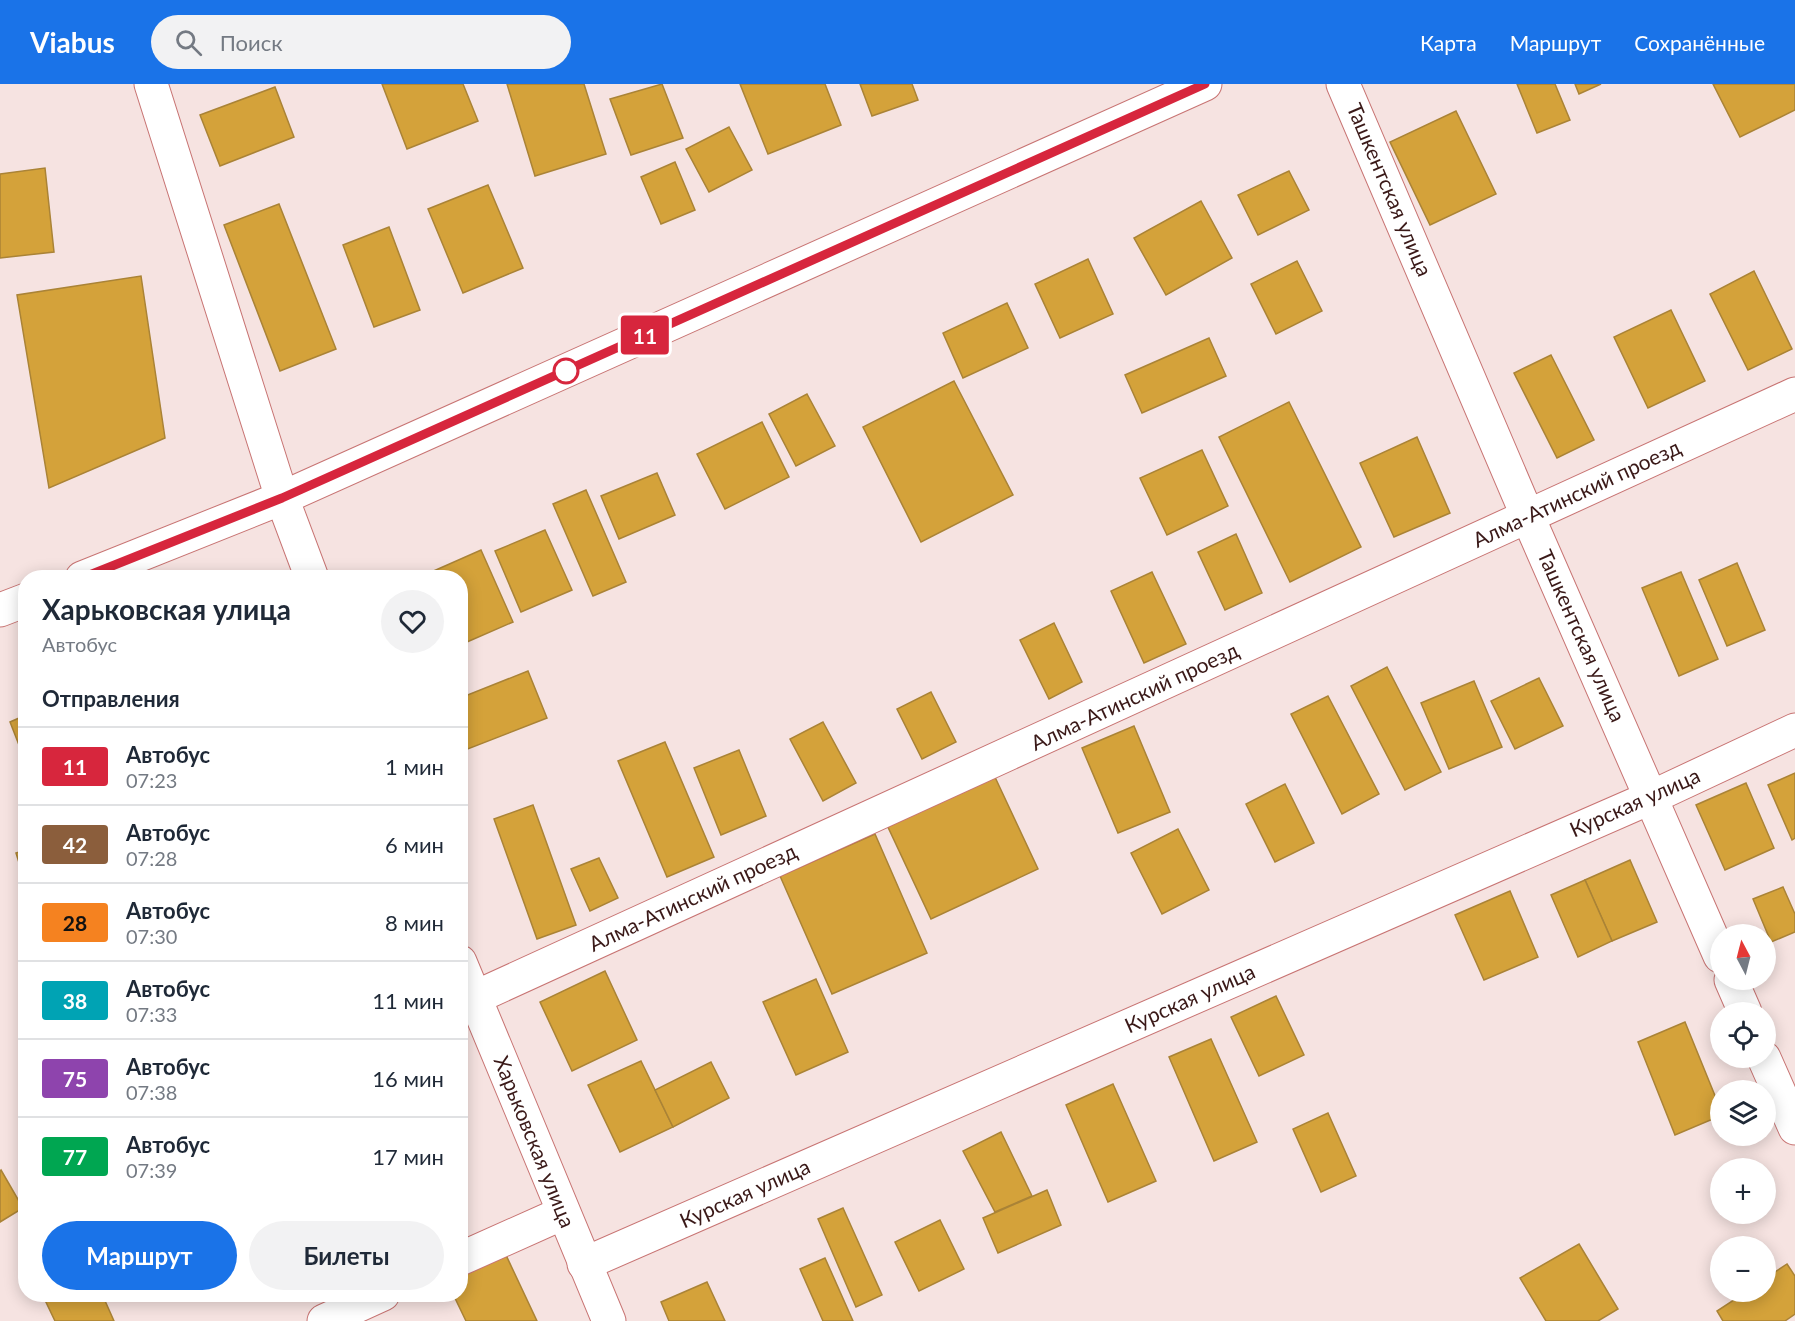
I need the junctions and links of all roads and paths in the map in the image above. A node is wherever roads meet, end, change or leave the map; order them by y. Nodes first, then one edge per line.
1 (151, 84) edge
2 (1204, 84) edge
3 (1343, 84) edge
4 (1795, 394) edge
5 (282, 498) junction
6 (1528, 517) junction
7 (102, 570) edge
8 (309, 570) edge
9 (18, 603) edge
10 (0, 610) edge
11 (1795, 730) edge
12 (1652, 797) junction
13 (1710, 933) edge
14 (468, 983) edge
15 (474, 998) junction
16 (1768, 1068) edge
17 (1795, 1128) edge
18 (563, 1213) junction
19 (468, 1255) edge
20 (584, 1264) junction
21 (366, 1302) edge
22 (324, 1321) edge
23 (609, 1321) edge

1 - 5 street
2 - 5 street
3 - 6 street, Ташкентская улица
4 - 6 street, Алма-Атинский проезд
5 - 7 street
5 - 8 street
6 - 12 street, Ташкентская улица
6 - 15 street, Алма-Атинский проезд
9 - 10 street
11 - 12 street, Курская улица
12 - 13 street, Ташкентская улица
12 - 20 street, Курская улица
14 - 15 street, Харьковская улица
15 - 18 street, Харьковская улица
16 - 17 street
18 - 19 street
18 - 20 street, Харьковская улица
20 - 23 street, Харьковская улица
21 - 22 street

